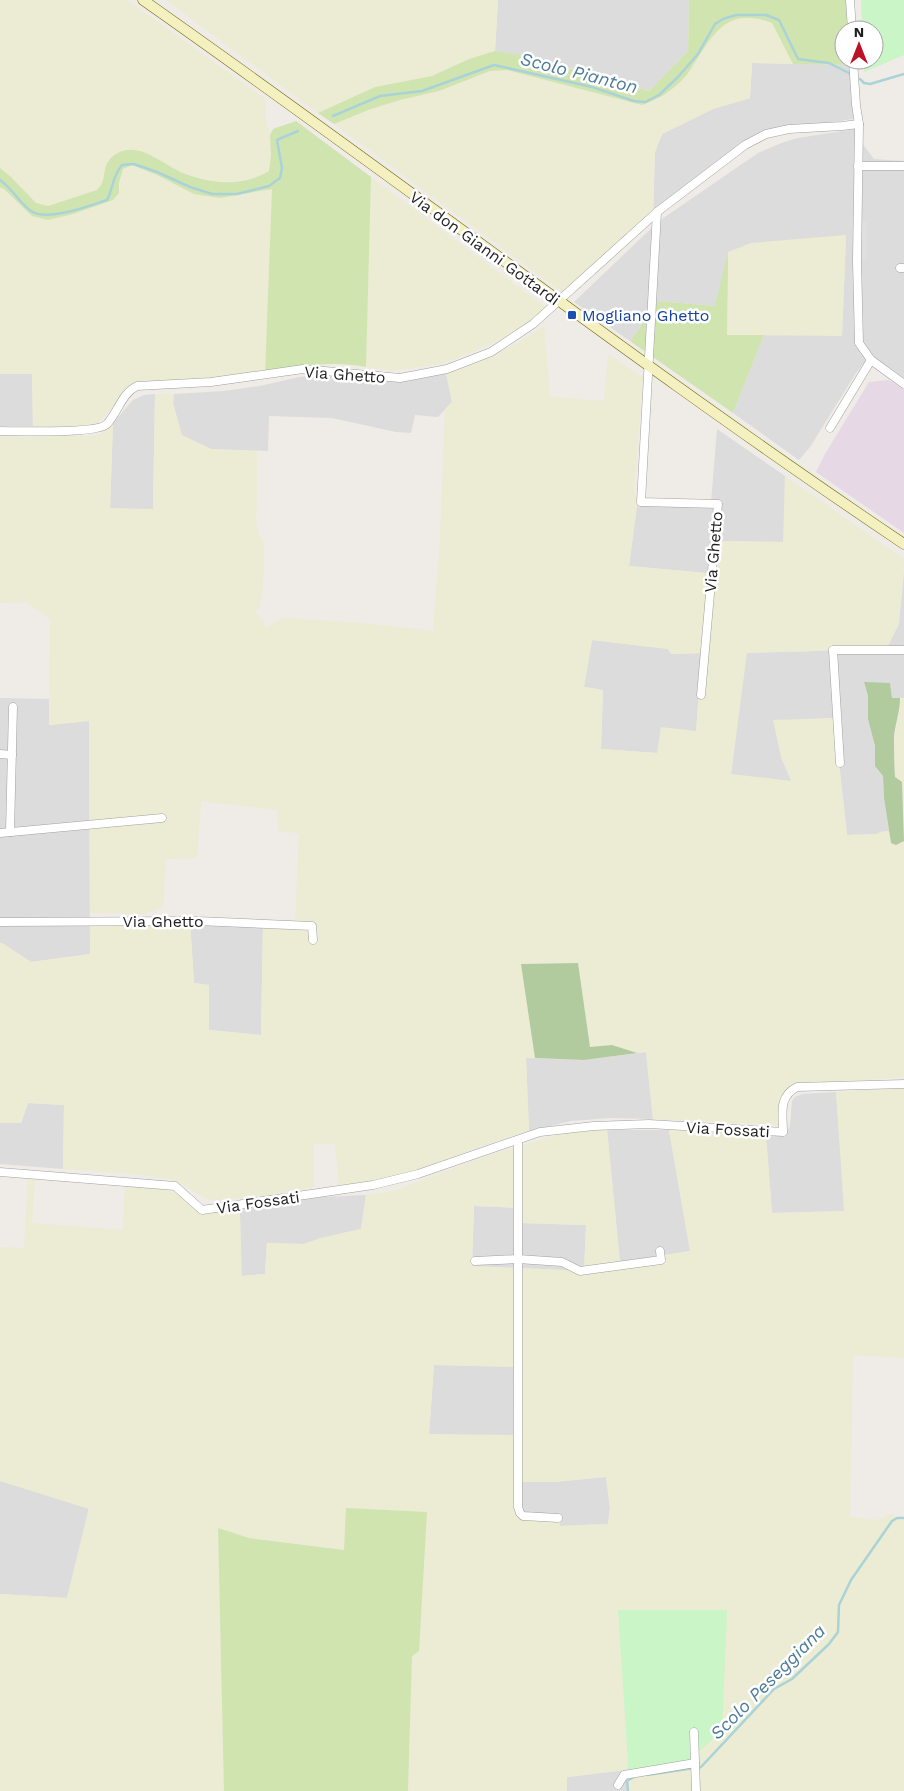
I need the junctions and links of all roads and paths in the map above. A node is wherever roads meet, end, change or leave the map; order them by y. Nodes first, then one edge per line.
1 (143, 0) edge
2 (154, 0) edge
3 (850, 0) edge
4 (851, 20) edge
5 (216, 52) junction
6 (854, 70) edge
7 (858, 124) junction
8 (858, 166) junction
9 (904, 166) edge
10 (657, 212) junction
11 (559, 302) junction
12 (871, 360) junction
13 (648, 365) junction
14 (904, 384) edge
15 (830, 428) dead end
16 (0, 431) edge
17 (904, 544) edge
18 (904, 650) edge
19 (701, 695) dead end
20 (13, 707) dead end
21 (0, 754) edge
22 (12, 754) junction
23 (840, 764) dead end
24 (162, 818) dead end
25 (10, 832) junction
26 (0, 833) edge
27 (0, 922) edge
28 (313, 940) dead end
29 (904, 1084) edge
30 (518, 1140) junction
31 (0, 1172) edge
32 (660, 1251) dead end
33 (518, 1259) junction
34 (475, 1261) dead end
35 (558, 1518) dead end
36 (694, 1732) dead end
37 (695, 1767) junction
38 (618, 1785) dead end
39 (696, 1791) edge

1 - 5 main road, Via don Gianni Gottardi
2 - 5 main road, Via don Gianni Gottardi
3 - 4 street
5 - 11 main road, Via don Gianni Gottardi
6 - 7 street
7 - 8 street
7 - 10 street, Via Ghetto
8 - 9 street
8 - 12 street
10 - 11 street, Via Ghetto
10 - 13 street, Via Ghetto
11 - 13 main road, Via don Gianni Gottardi
11 - 16 street, Via Ghetto
12 - 14 street
12 - 15 street
13 - 17 main road, Via don Gianni Gottardi
13 - 19 street, Via Ghetto
18 - 23 street
20 - 22 street
21 - 22 street
22 - 25 street
24 - 25 street
25 - 26 street
27 - 28 street, Via Ghetto
29 - 30 street, Via Fossati
30 - 31 street, Via Fossati
30 - 33 street
32 - 33 street
33 - 34 street
33 - 35 street
36 - 37 street
37 - 38 street
37 - 39 street

